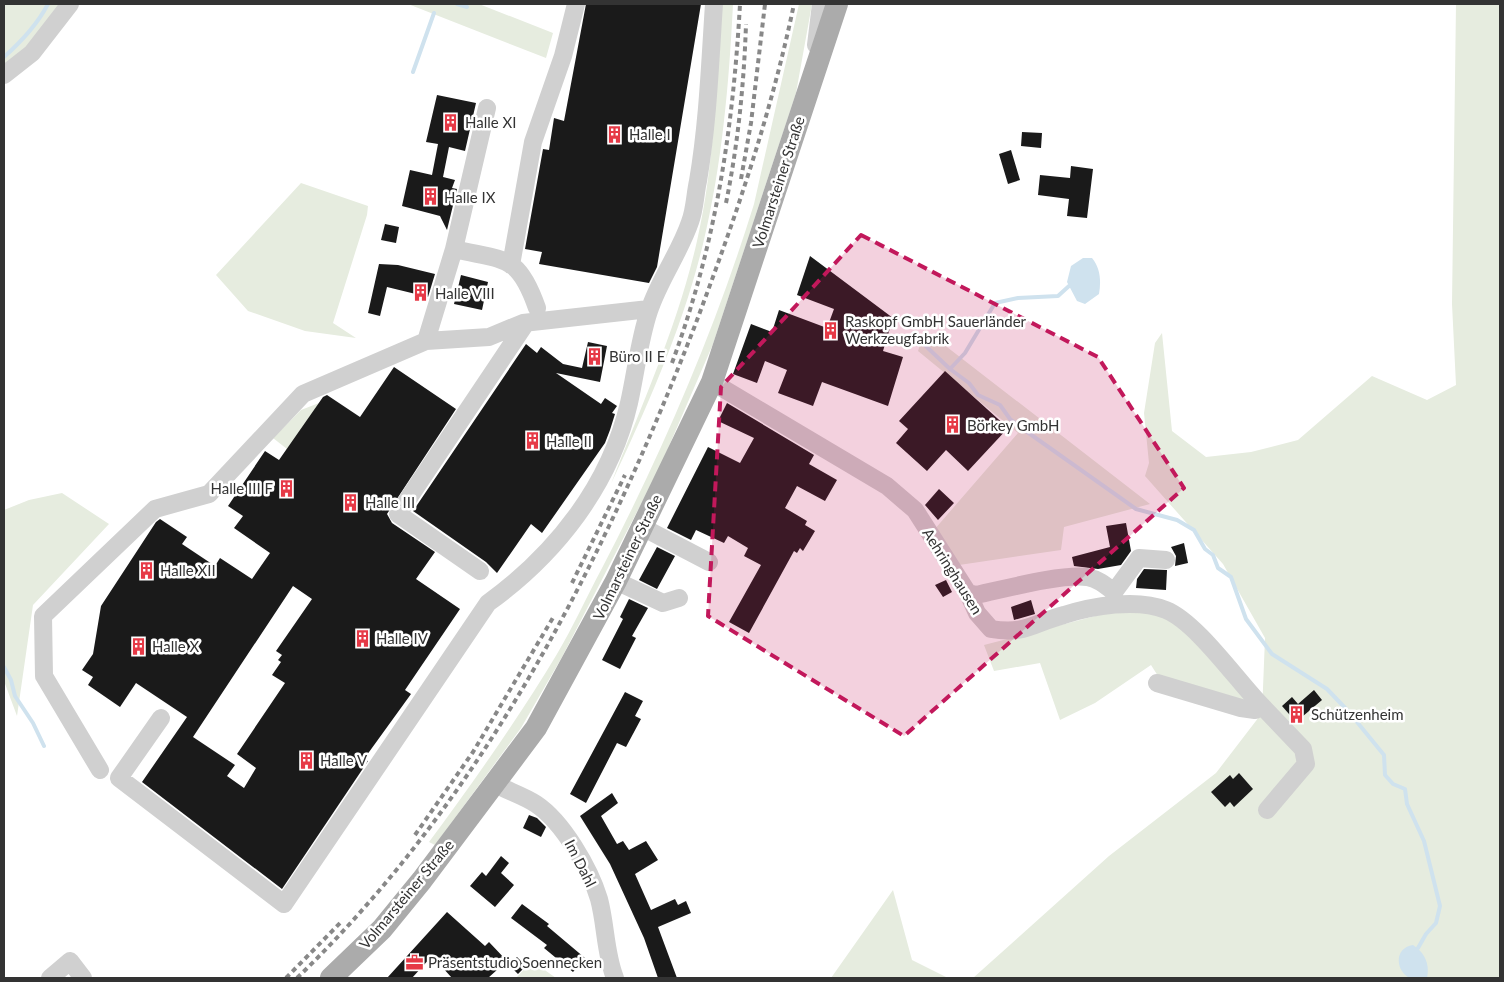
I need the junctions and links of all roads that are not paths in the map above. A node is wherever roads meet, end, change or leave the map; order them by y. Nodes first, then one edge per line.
1 (70, 4) edge
2 (576, 4) edge
3 (714, 4) edge
4 (821, 4) edge
5 (837, 4) edge
6 (4, 75) edge
7 (813, 75) junction
8 (487, 108) dead end
9 (454, 249) junction
10 (512, 264) junction
11 (537, 308) dead end
12 (649, 309) junction
13 (526, 323) junction
14 (426, 341) junction
15 (712, 382) junction
16 (642, 527) junction
17 (1166, 560) dead end
18 (709, 562) dead end
19 (480, 571) dead end
20 (616, 581) junction
21 (968, 593) junction
22 (679, 598) dead end
23 (1158, 683) dead end
24 (1260, 704) junction
25 (160, 718) dead end
26 (100, 770) dead end
27 (494, 784) junction
28 (1267, 810) dead end
29 (50, 978) edge
30 (83, 978) edge
31 (331, 978) edge
32 (615, 978) edge

1 - 6 street
2 - 10 street
3 - 12 street
4 - 7 street, Volmarsteiner Straße
5 - 7 main road, Volmarsteiner Straße
7 - 15 main road, Volmarsteiner Straße
8 - 9 street
9 - 10 street
9 - 14 street
10 - 11 street
12 - 13 street
12 - 25 street
13 - 14 street
13 - 19 street
14 - 26 street
15 - 16 main road, Volmarsteiner Straße
15 - 21 street, Aehringhausen
16 - 18 street
16 - 20 main road, Volmarsteiner Straße
17 - 21 street
20 - 22 street
20 - 27 main road, Volmarsteiner Straße
21 - 24 street, Aehringhausen
23 - 24 street
24 - 28 street, Aehringhausen
27 - 31 main road, Volmarsteiner Straße
27 - 32 street, Im Dahl
29 - 30 street

